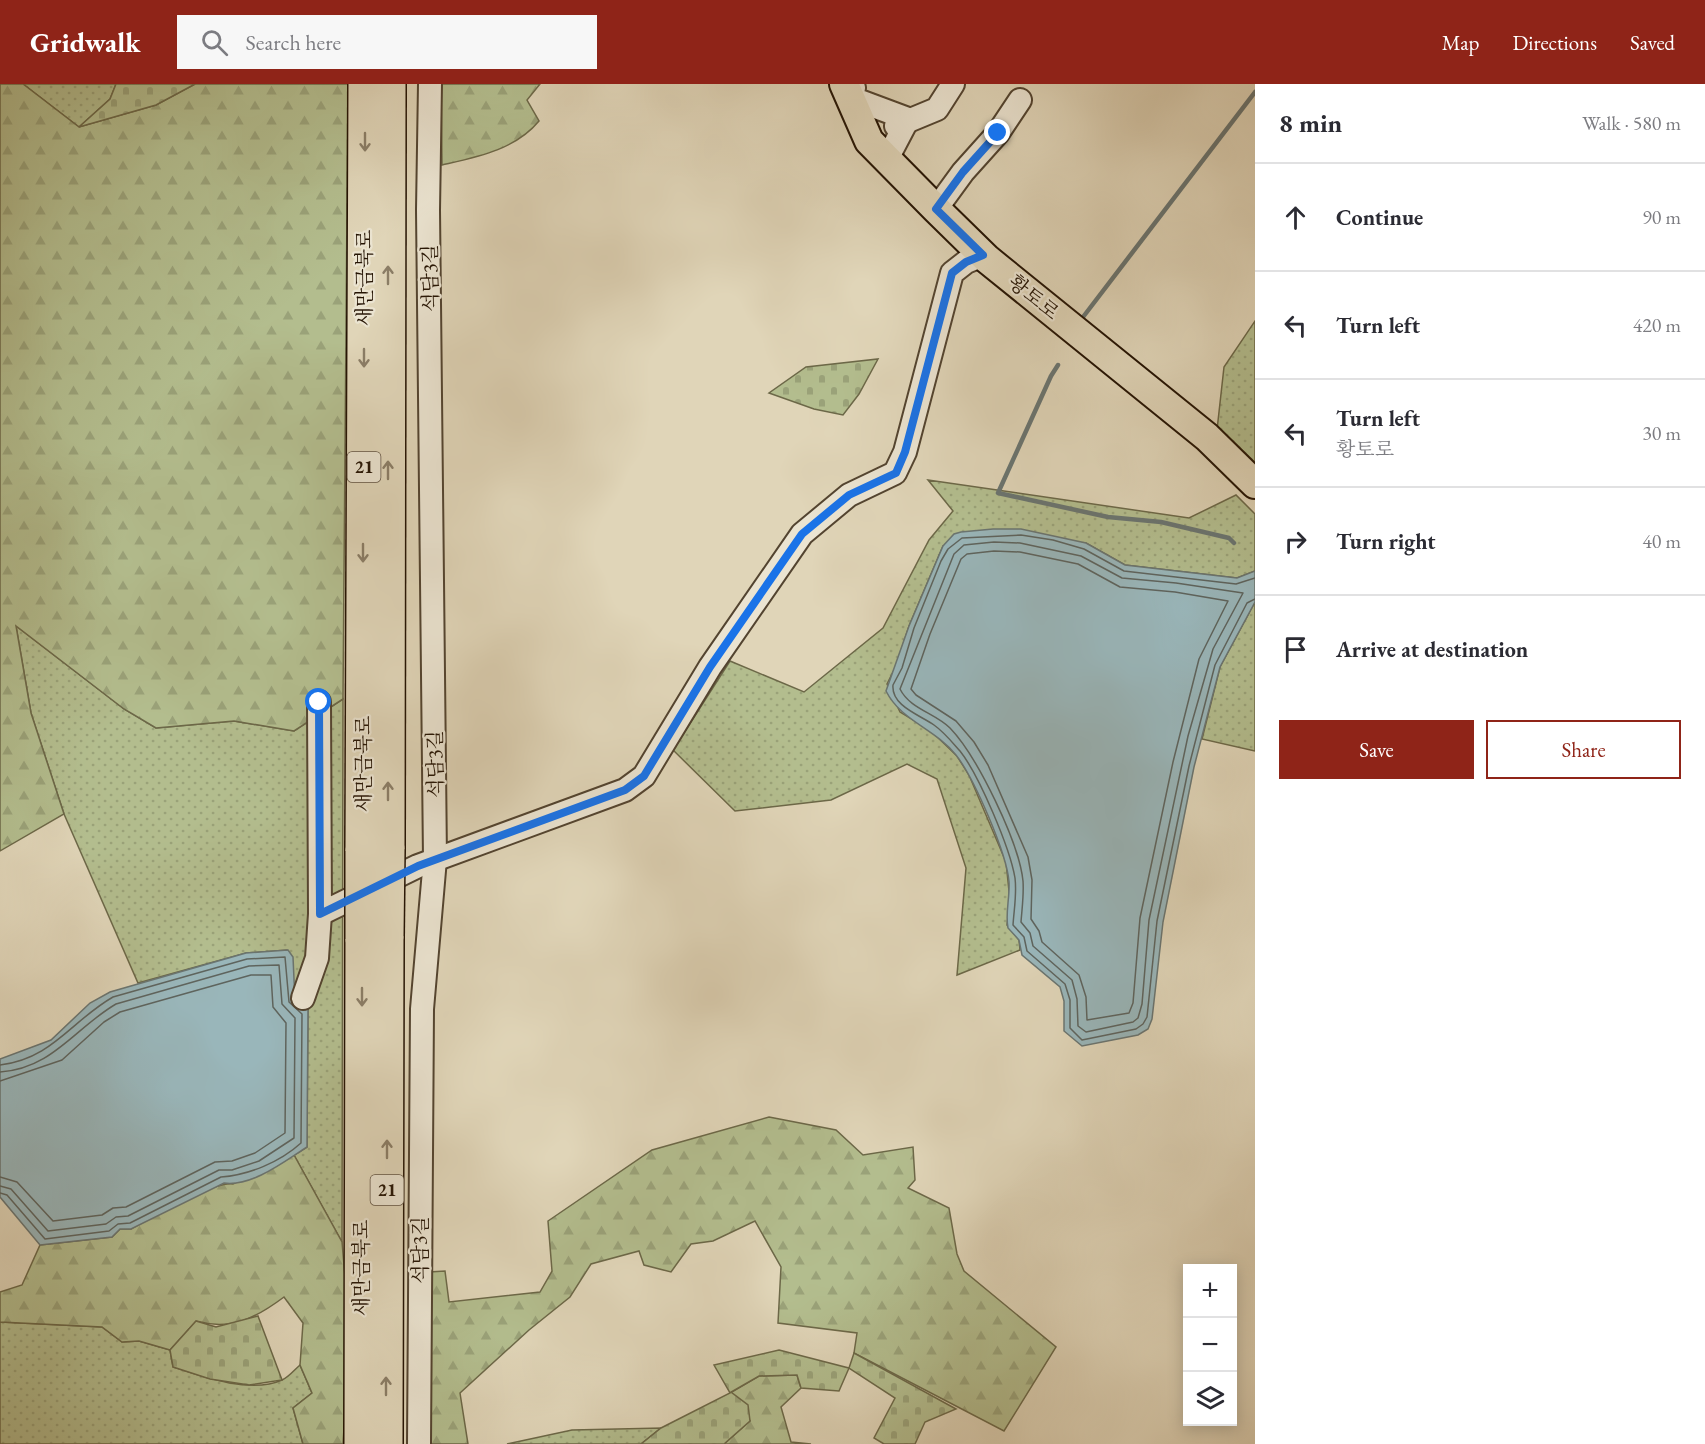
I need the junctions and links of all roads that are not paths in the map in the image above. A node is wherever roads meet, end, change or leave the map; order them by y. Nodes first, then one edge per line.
1 (365, 84) edge
2 (389, 84) edge
3 (430, 84) edge
4 (953, 84) edge
5 (850, 88) edge
6 (1020, 100) dead end
7 (909, 119) junction
8 (878, 151) junction
9 (936, 209) junction
10 (983, 255) junction
11 (1255, 484) edge
12 (319, 702) dead end
13 (375, 850) junction
14 (435, 859) junction
15 (320, 914) junction
16 (375, 937) junction
17 (303, 998) dead end
18 (361, 1444) edge
19 (386, 1444) edge
20 (419, 1444) edge

1 -> 13 highway, 새만금북로 / 21
13 -> 2 highway, 새만금북로 / 21
3 - 14 street, 석담3길
4 - 7 street
5 - 7 street
5 - 8 main road, 황토로
6 - 9 street
7 - 8 street
8 - 9 main road, 황토로
9 - 10 main road, 황토로
10 - 11 main road, 황토로
10 - 14 street
12 - 15 street
13 - 16 highway, 새만금북로 / 21, bridge
14 - 15 street
14 - 20 street, 석담3길
15 - 17 street
16 -> 18 highway, 새만금북로 / 21
19 -> 16 highway, 새만금북로 / 21

